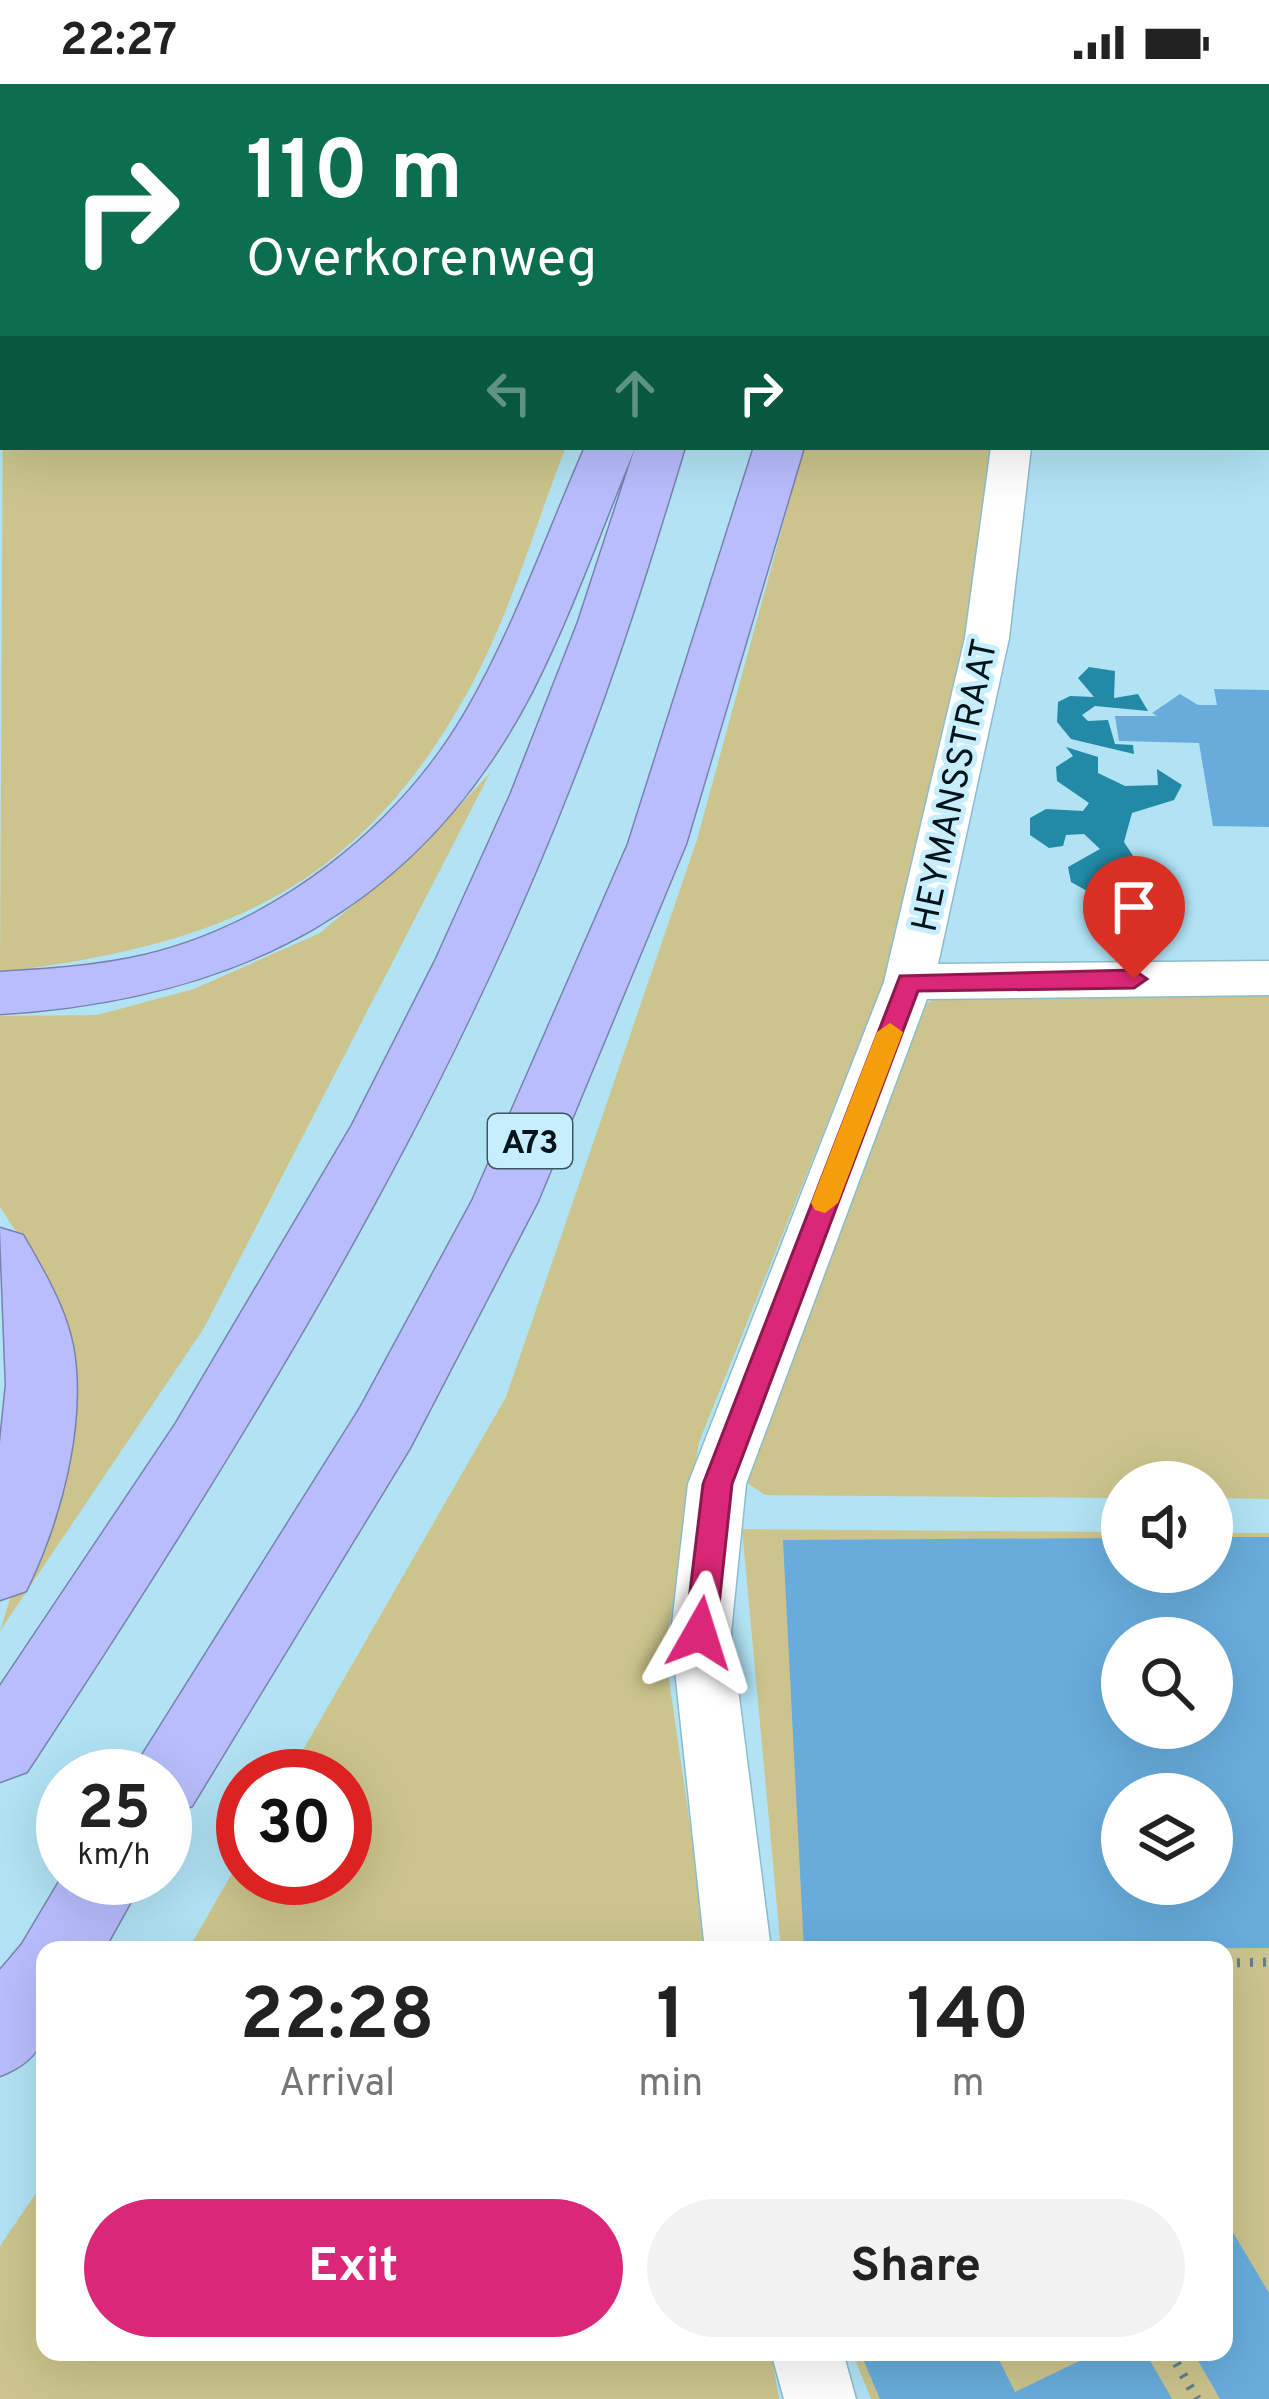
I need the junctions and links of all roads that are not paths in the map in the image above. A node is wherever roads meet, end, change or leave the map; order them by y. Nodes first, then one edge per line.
1 (609, 450) edge
2 (659, 450) edge
3 (778, 450) edge
4 (1011, 450) edge
5 (1269, 978) edge
6 (909, 982) junction
7 (0, 994) edge
8 (0, 1253) edge
9 (0, 1570) edge
10 (0, 1749) edge
11 (186, 1749) edge
12 (88, 1905) edge
13 (66, 1941) edge
14 (736, 1941) edge
15 (36, 1986) edge
16 (0, 2038) edge
17 (809, 2361) edge
18 (820, 2399) edge

1 - 7 highway
2 - 10 highway
3 - 11 highway, A73
4 - 6 street, HEYMANSSTRAAT
5 - 6 street
6 - 14 street, HEYMANSSTRAAT
8 - 9 highway
12 - 13 highway
15 - 16 highway
17 - 18 street

